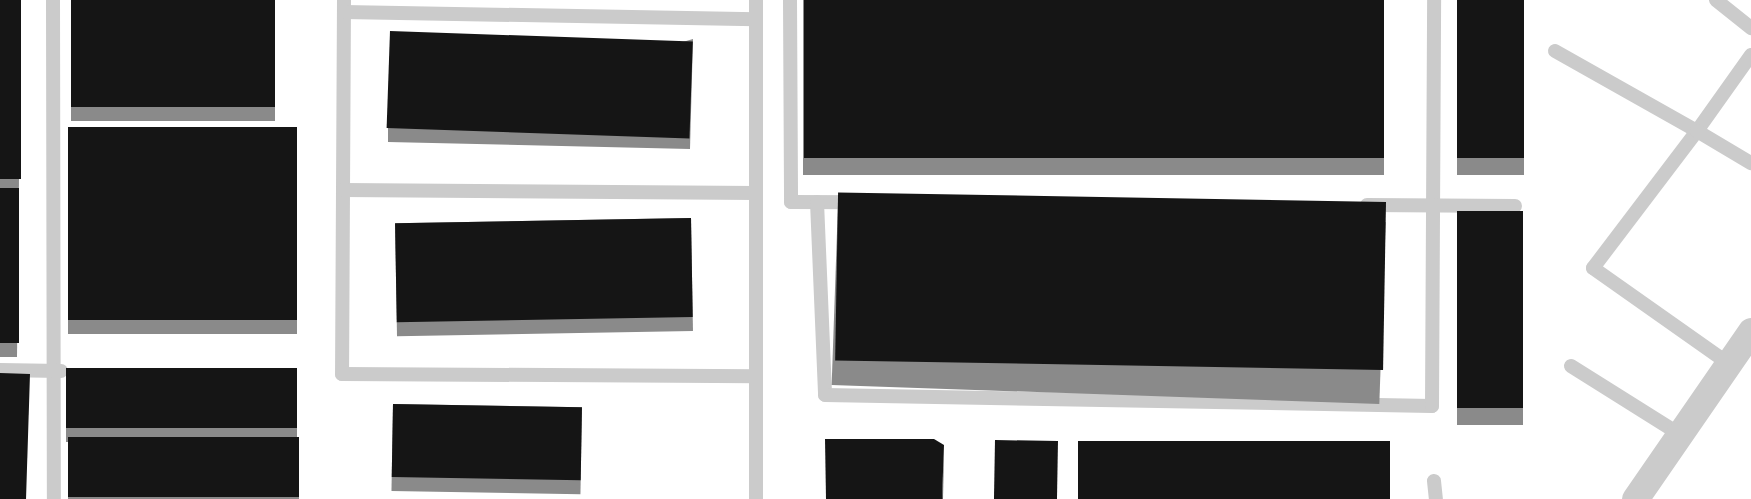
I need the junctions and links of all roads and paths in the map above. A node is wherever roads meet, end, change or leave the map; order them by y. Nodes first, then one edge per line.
1 (53, 0) edge
2 (756, 0) edge
3 (790, 0) edge
4 (1434, 0) edge
5 (1716, 0) edge
6 (344, 6) edge
7 (756, 19) junction
8 (1751, 28) edge
9 (1555, 51) dead end
10 (1751, 55) edge
11 (1697, 131) junction
12 (1751, 163) edge
13 (343, 190) junction
14 (756, 193) junction
15 (817, 202) junction
16 (1054, 203) edge
17 (1350, 205) edge
18 (1433, 206) junction
19 (1515, 206) dead end
20 (1751, 331) edge
21 (1725, 361) junction
22 (1571, 366) dead end
23 (0, 370) edge
24 (54, 371) junction
25 (77, 371) edge
26 (756, 376) junction
27 (1678, 433) junction
28 (1434, 480) dead end
29 (54, 499) edge
30 (756, 499) edge
31 (1436, 499) edge
32 (1635, 499) edge

1 - 24 lane
2 - 7 lane
3 - 15 lane
4 - 18 lane
5 - 8 lane
6 - 7 lane
6 - 13 lane
7 - 14 lane
9 - 11 lane
10 - 11 lane
11 - 12 lane
11 - 21 lane
13 - 14 lane
13 - 26 lane
14 - 26 lane
15 - 16 lane
15 - 18 lane
17 - 18 lane
18 - 19 lane
20 - 21 street
21 - 27 street
22 - 27 lane
23 - 24 lane
24 - 25 lane
24 - 29 lane
26 - 30 lane
27 - 32 street
28 - 31 lane

